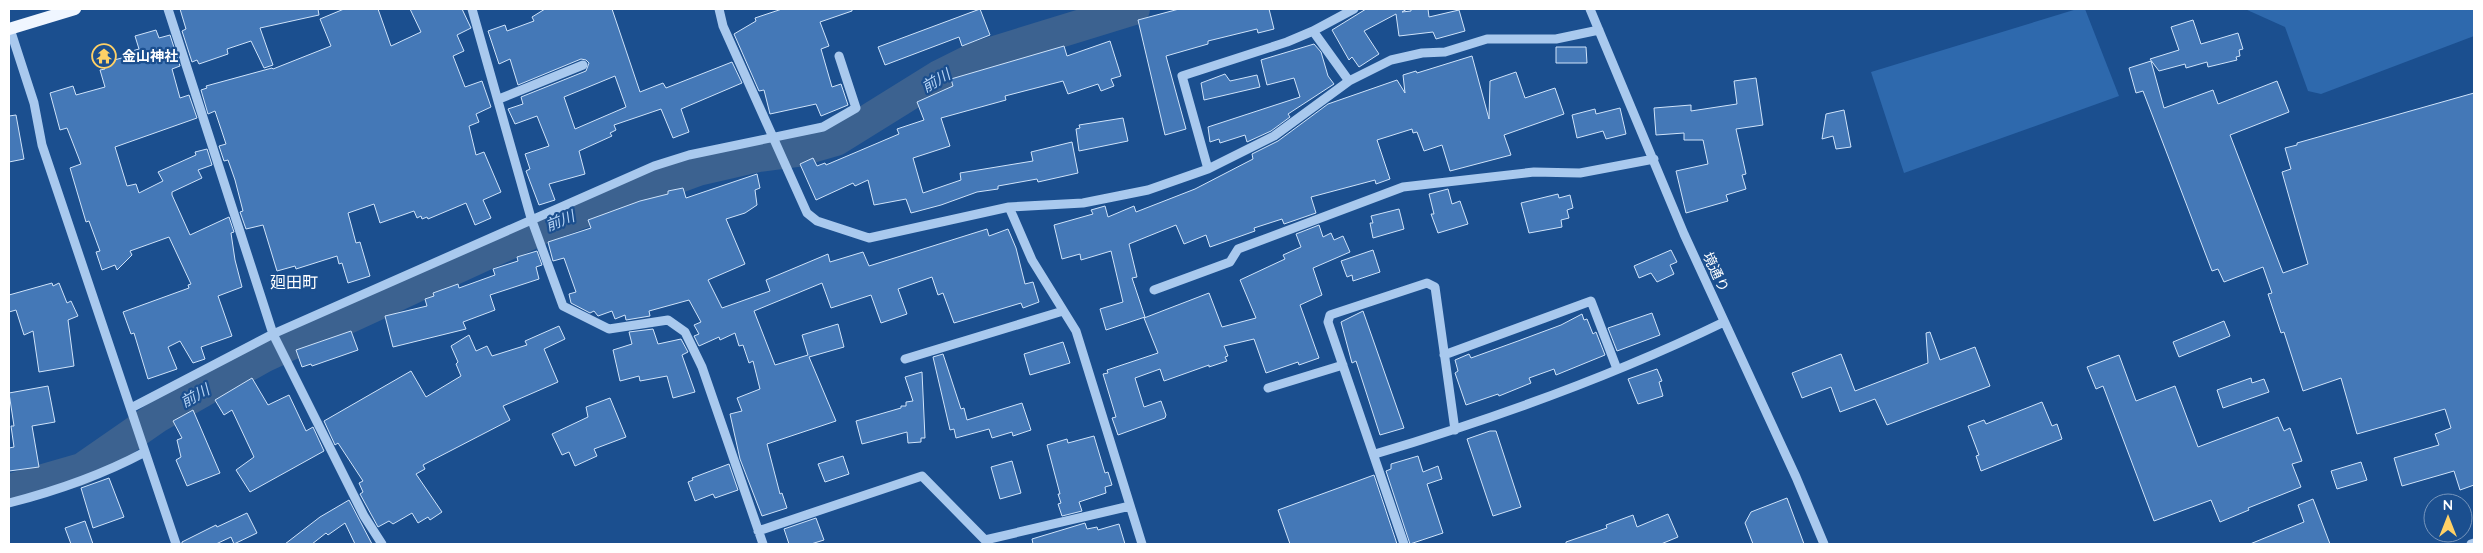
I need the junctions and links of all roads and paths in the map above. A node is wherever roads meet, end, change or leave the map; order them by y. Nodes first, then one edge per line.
1 (75, 9) edge
2 (168, 9) edge
3 (472, 9) edge
4 (719, 9) edge
5 (1354, 9) edge
6 (1590, 9) edge
7 (10, 29) edge
8 (1599, 30) junction
9 (1313, 31) junction
10 (839, 56) dead end
11 (583, 66) dead end
12 (1349, 81) junction
13 (499, 99) junction
14 (774, 142) junction
15 (1654, 159) junction
16 (1208, 169) junction
17 (1009, 207) junction
18 (533, 221) junction
19 (1154, 290) dead end
20 (1063, 311) junction
21 (1724, 322) junction
22 (274, 335) junction
23 (1444, 355) junction
24 (905, 359) dead end
25 (1343, 365) junction
26 (1617, 369) junction
27 (1268, 388) dead end
28 (132, 409) junction
29 (1455, 430) junction
30 (145, 451) junction
31 (1375, 454) junction
32 (9, 503) edge
33 (1130, 506) junction
34 (758, 531) junction
35 (2474, 542) edge
36 (176, 544) edge
37 (382, 544) edge
38 (763, 544) edge
39 (1142, 544) edge
40 (1404, 544) edge
41 (1824, 544) edge
42 (2471, 544) edge

1 - 7 main road
2 - 22 street
3 - 13 street
4 - 14 street
5 - 9 street
6 - 8 street, 境通り
7 - 28 street
8 - 12 street
8 - 15 street, 境通り
9 - 12 street
9 - 16 street
10 - 14 street
11 - 13 street
12 - 16 street
13 - 18 street
14 - 17 street
14 - 18 street
15 - 19 street
15 - 21 street, 境通り
16 - 17 street
17 - 20 street
18 - 22 street
18 - 34 street
20 - 24 street
20 - 33 street
21 - 26 street
21 - 41 street, 境通り
22 - 28 street
22 - 37 street
23 - 25 street
23 - 26 street
23 - 29 street
25 - 27 street
25 - 31 street
26 - 29 street
28 - 30 street
29 - 31 street
30 - 32 street
30 - 36 street
31 - 40 street
33 - 34 street
33 - 39 street
34 - 38 street
35 - 42 street

